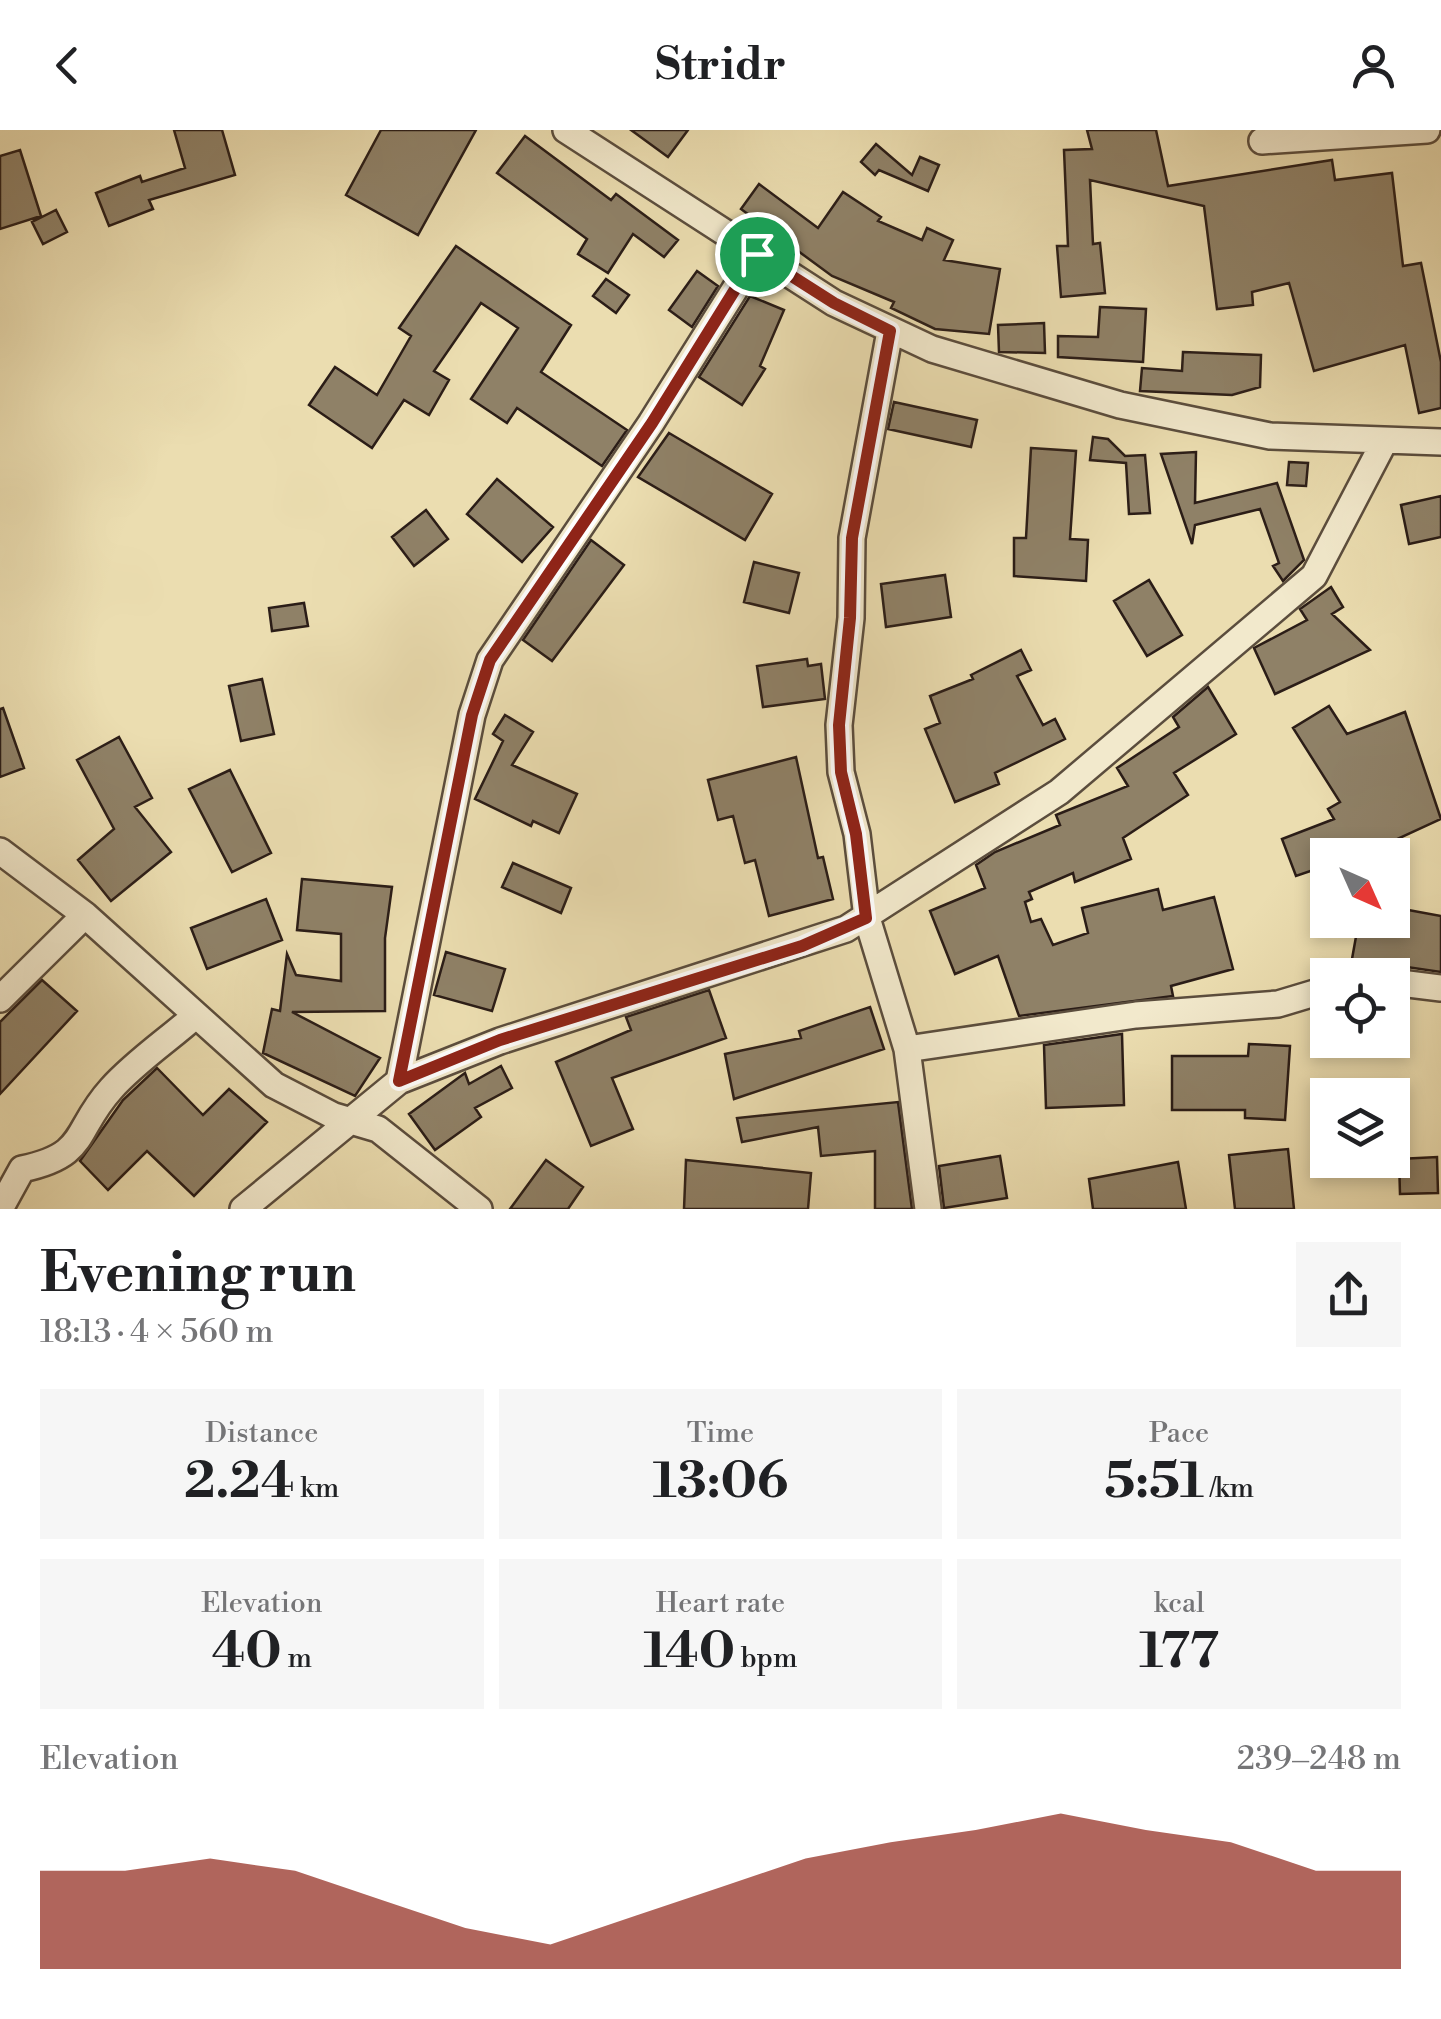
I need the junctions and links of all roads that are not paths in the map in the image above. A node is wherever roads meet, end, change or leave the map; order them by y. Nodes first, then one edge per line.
1 (566, 130) edge
2 (1427, 130) edge
3 (1439, 130) edge
4 (1441, 140) edge
5 (1262, 141) dead end
6 (757, 254) junction
7 (890, 331) junction
8 (1441, 442) edge
9 (1383, 444) junction
10 (0, 851) edge
11 (84, 915) junction
12 (866, 918) junction
13 (1410, 984) edge
14 (1441, 988) edge
15 (1310, 994) edge
16 (0, 1000) edge
17 (195, 1016) junction
18 (907, 1049) junction
19 (399, 1081) junction
20 (353, 1121) junction
21 (0, 1209) edge
22 (243, 1209) edge
23 (479, 1209) edge
24 (928, 1209) edge

1 - 6 street
2 - 5 street
3 - 4 street
6 - 7 street
6 - 19 street
7 - 9 street
7 - 12 street
8 - 9 street
9 - 12 street
10 - 11 street
11 - 16 street
11 - 17 street
12 - 18 street
12 - 19 street
13 - 14 street
15 - 18 street
17 - 20 street
17 - 21 street
18 - 24 street
19 - 20 street
20 - 22 street
20 - 23 street

